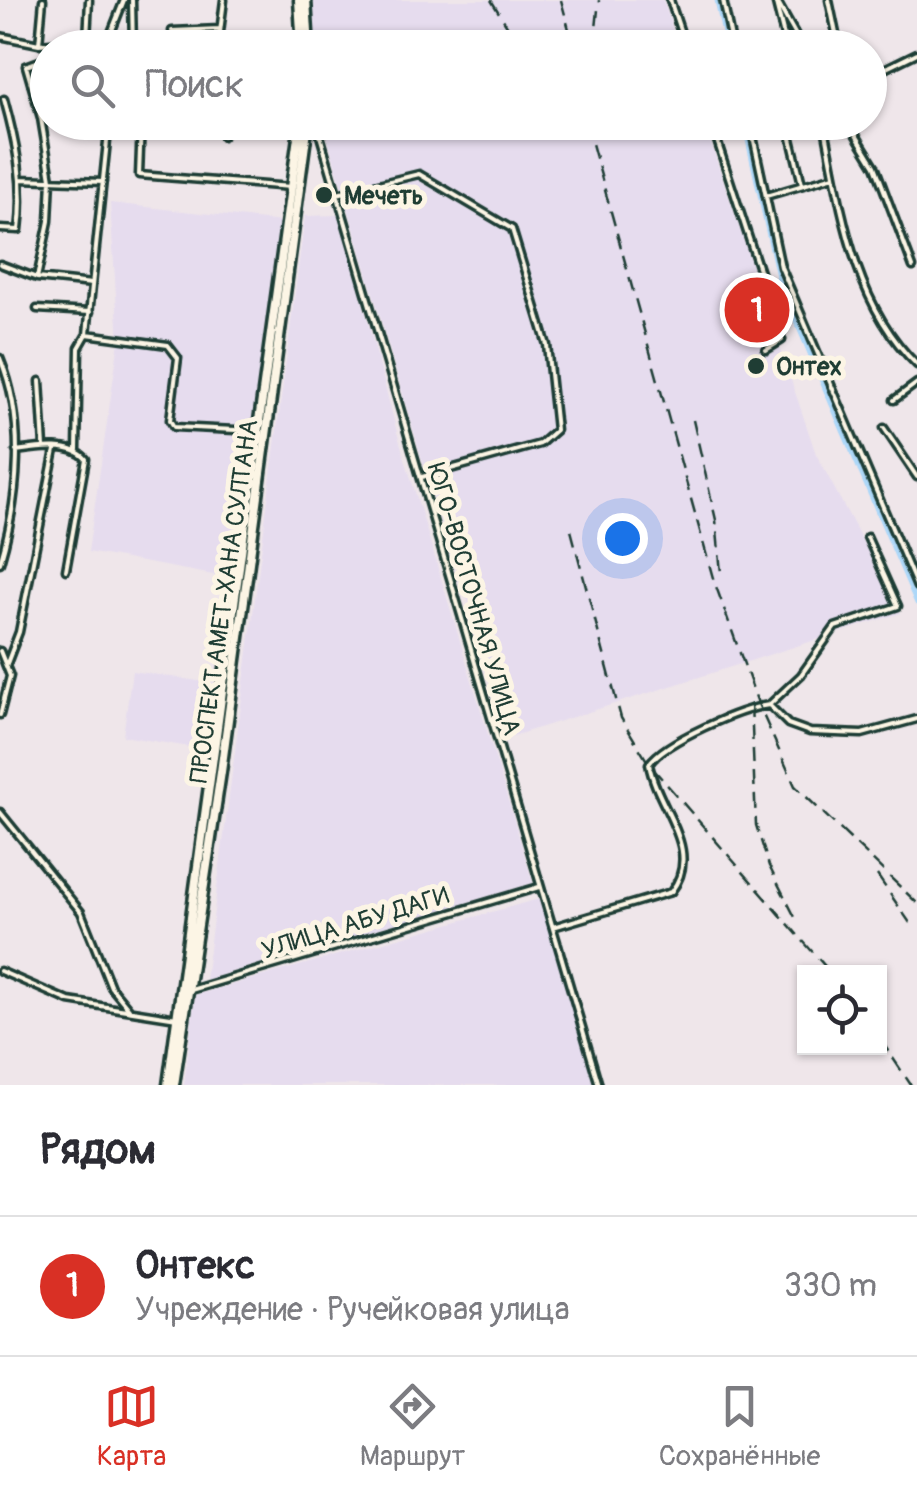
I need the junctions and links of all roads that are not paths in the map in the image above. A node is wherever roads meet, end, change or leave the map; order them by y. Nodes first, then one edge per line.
1 (43, 0) edge
2 (89, 0) edge
3 (124, 0) edge
4 (132, 0) edge
5 (224, 0) edge
6 (302, 0) edge
7 (670, 0) edge
8 (722, 0) edge
9 (776, 0) edge
10 (829, 0) edge
11 (220, 28) joint
12 (41, 30) edge
13 (88, 30) edge
14 (110, 30) edge
15 (133, 30) edge
16 (188, 30) edge
17 (304, 30) edge
18 (680, 30) edge
19 (729, 30) edge
20 (783, 30) edge
21 (793, 30) edge
22 (835, 30) edge
23 (0, 36) edge
24 (30, 42) edge
25 (917, 52) edge
26 (887, 67) edge
27 (4, 99) dead end
28 (45, 140) edge
29 (107, 140) edge
30 (141, 140) edge
31 (299, 140) edge
32 (305, 140) edge
33 (321, 140) edge
34 (716, 140) edge
35 (754, 140) edge
36 (791, 140) edge
37 (827, 140) edge
38 (859, 140) edge
39 (834, 176) junction
40 (20, 179) junction
41 (51, 179) junction
42 (103, 182) junction
43 (802, 186) junction
44 (297, 188) junction
45 (337, 194) junction
46 (766, 196) junction
47 (0, 229) edge
48 (0, 264) edge
49 (913, 266) dead end
50 (37, 278) junction
51 (93, 284) junction
52 (37, 309) dead end
53 (90, 312) junction
54 (88, 334) junction
55 (766, 350) dead end
56 (0, 358) edge
57 (917, 365) edge
58 (40, 381) dead end
59 (917, 384) edge
60 (894, 400) dead end
61 (884, 428) dead end
62 (263, 431) junction
63 (44, 447) junction
64 (54, 450) junction
65 (77, 450) junction
66 (16, 451) junction
67 (422, 477) junction
68 (917, 477) edge
69 (867, 536) dead end
70 (0, 563) edge
71 (66, 570) dead end
72 (917, 587) edge
73 (0, 651) edge
74 (6, 666) junction
75 (769, 705) junction
76 (0, 714) edge
77 (917, 718) edge
78 (0, 812) edge
79 (540, 887) junction
80 (553, 926) junction
81 (0, 970) edge
82 (185, 989) junction
83 (128, 1009) junction
84 (181, 1019) junction
85 (171, 1085) edge
86 (600, 1085) edge

1 - 12 street
2 - 13 street
3 - 14 street
4 - 15 street
5 - 11 street
6 - 17 main road
7 - 18 street
8 - 19 street
9 - 20 street
9 - 21 street
10 - 22 street
11 - 16 street
23 - 24 street
25 - 26 street
27 - 40 street
28 - 41 street
29 - 42 street
30 - 44 street
31 - 44 main road
32 - 44 main road, ПРОСПЕКТ АМЕТ-ХАНА СУЛТАНА
33 - 45 street, ЮГО-ВОСТОЧНАЯ УЛИЦА
34 - 55 street
35 - 46 street
36 - 43 street
37 - 39 street
38 - 49 street
39 - 43 street
39 - 57 street
40 - 41 street
40 - 47 street
41 - 42 street
41 - 50 street
42 - 51 street
43 - 46 street
44 - 62 main road, ПРОСПЕКТ АМЕТ-ХАНА СУЛТАНА
45 - 67 street, ЮГО-ВОСТОЧНАЯ УЛИЦА
45 - 67 street
46 - 72 street
48 - 50 street
50 - 51 street
51 - 53 street
52 - 53 street
53 - 54 street
54 - 62 street
54 - 65 street
56 - 66 street
58 - 63 street
59 - 60 street
61 - 68 street
62 - 82 main road, ПРОСПЕКТ АМЕТ-ХАНА СУЛТАНА
63 - 64 street
63 - 66 street
64 - 65 street
64 - 74 street
65 - 71 street
66 - 70 street
67 - 79 street, ЮГО-ВОСТОЧНАЯ УЛИЦА
69 - 75 street
73 - 74 street
74 - 76 street
75 - 77 street
75 - 80 street
78 - 83 street
79 - 80 street, ЮГО-ВОСТОЧНАЯ УЛИЦА
79 - 82 street, УЛИЦА АБУ ДАГИ
80 - 86 street, ЮГО-ВОСТОЧНАЯ УЛИЦА
81 - 83 street
82 - 84 main road, ПРОСПЕКТ АМЕТ-ХАНА СУЛТАНА
83 - 84 street
84 - 85 main road, ПРОСПЕКТ АМЕТ-ХАНА СУЛТАНА

